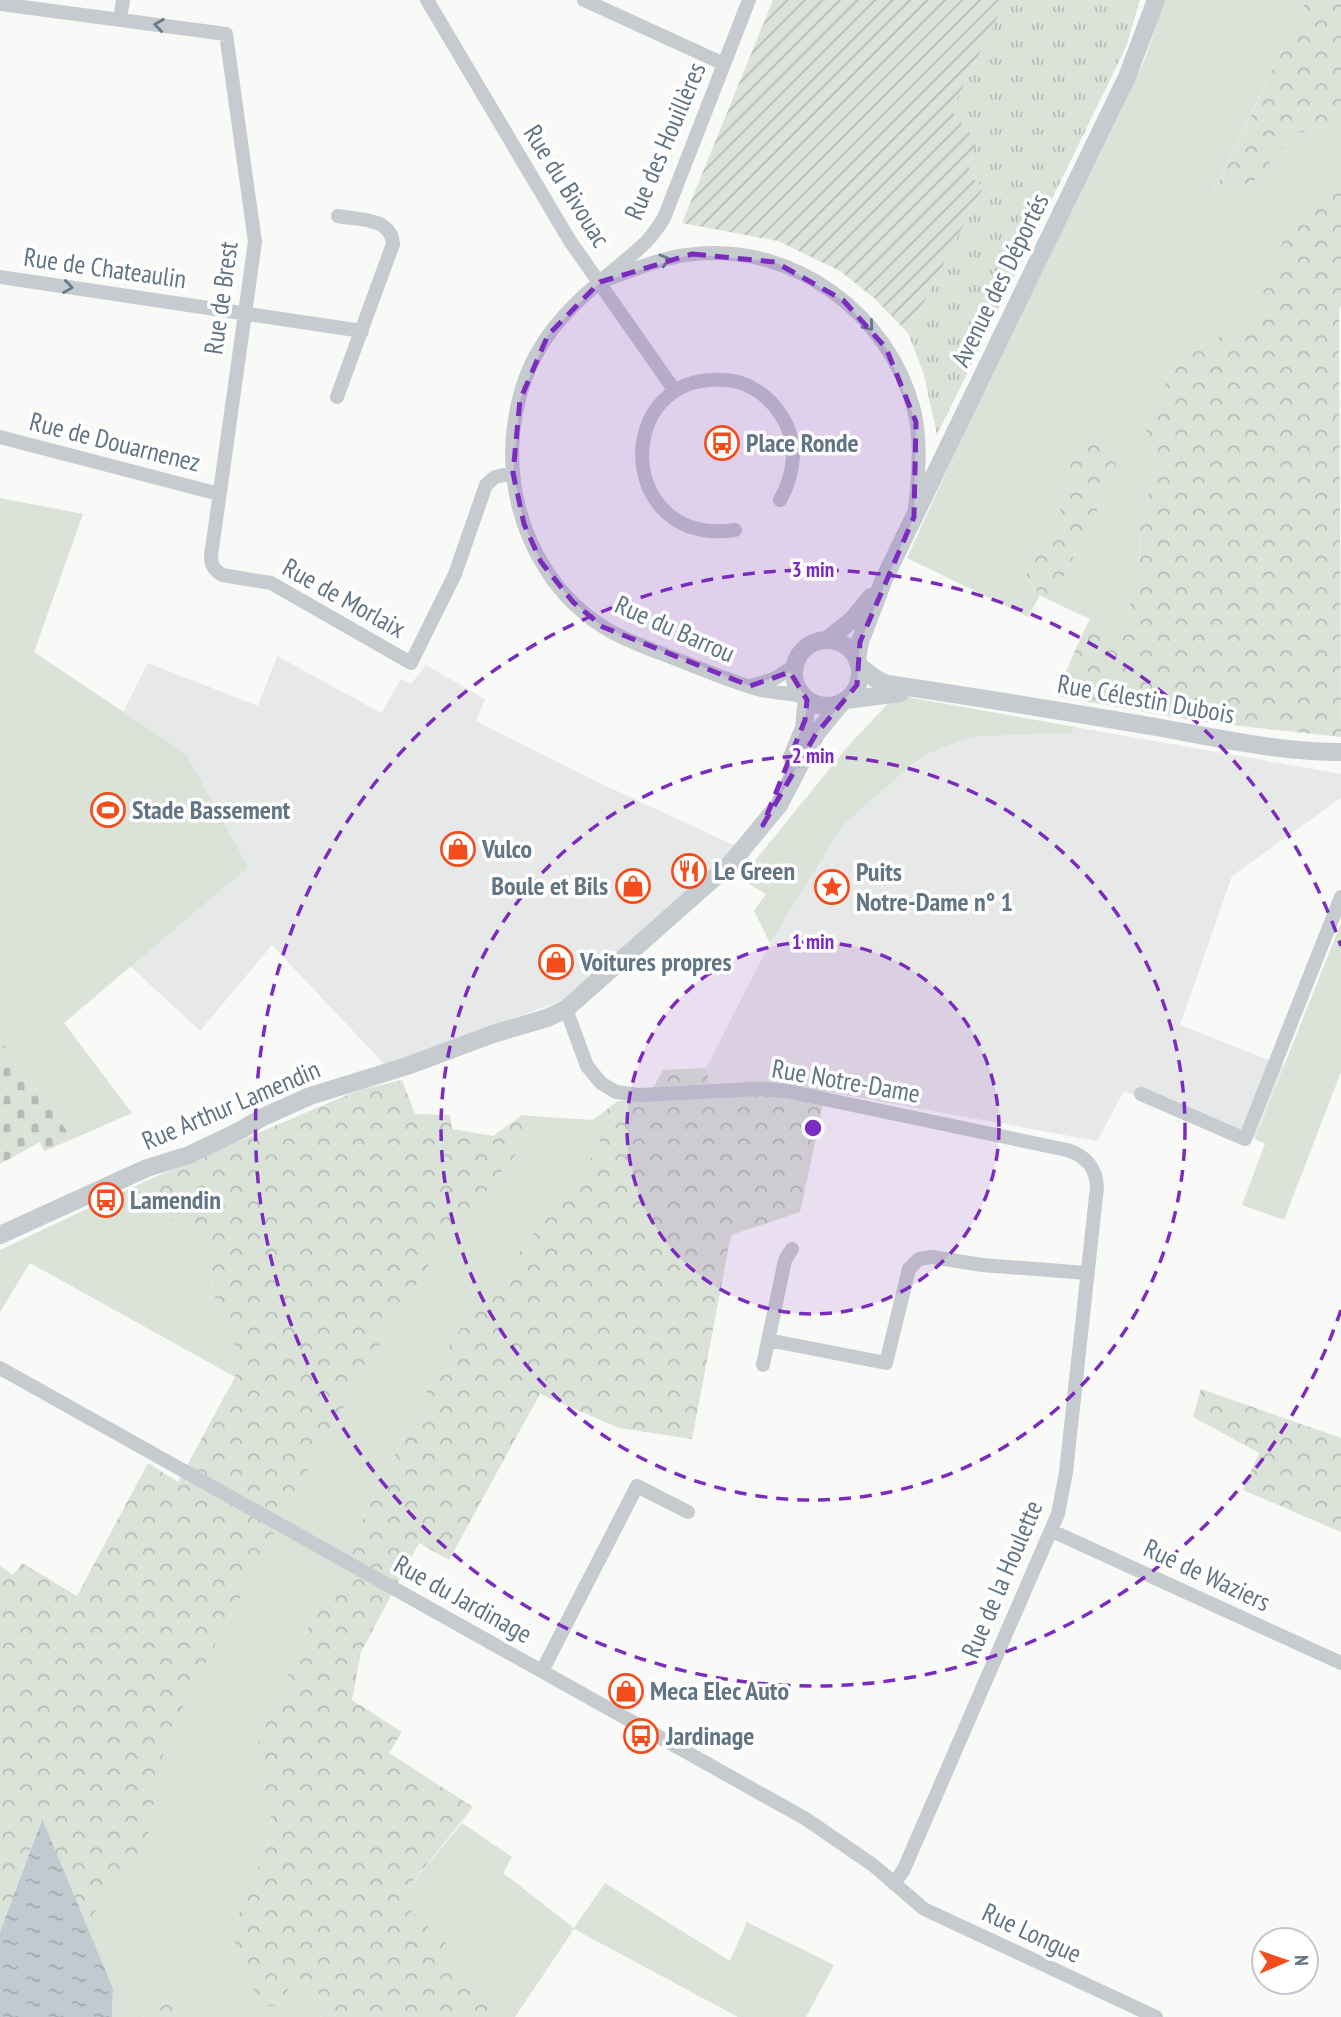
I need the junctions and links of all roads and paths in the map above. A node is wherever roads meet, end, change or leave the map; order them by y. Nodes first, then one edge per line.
1 (123, 0) edge
2 (427, 0) edge
3 (584, 0) edge
4 (749, 0) edge
5 (1156, 0) edge
6 (0, 4) edge
7 (612, 6) edge
8 (120, 20) junction
9 (724, 64) junction
10 (338, 216) dead end
11 (0, 278) edge
12 (600, 282) junction
13 (244, 314) junction
14 (362, 331) junction
15 (675, 391) junction
16 (337, 397) dead end
17 (0, 438) edge
18 (513, 473) junction
19 (219, 494) junction
20 (780, 500) dead end
21 (915, 517) junction
22 (735, 530) dead end
23 (213, 567) joint
24 (884, 579) junction
25 (827, 640) junction
26 (858, 663) junction
27 (794, 666) junction
28 (750, 686) junction
29 (942, 694) junction
30 (805, 698) junction
31 (844, 701) junction
32 (1341, 752) edge
33 (763, 825) junction
34 (1341, 897) edge
35 (566, 1009) junction
36 (1141, 1094) dead end
37 (1081, 1155) joint
38 (0, 1235) edge
39 (792, 1249) dead end
40 (1087, 1273) junction
41 (768, 1340) junction
42 (763, 1365) dead end
43 (0, 1368) edge
44 (688, 1512) dead end
45 (1052, 1531) junction
46 (1341, 1663) edge
47 (542, 1671) junction
48 (894, 1884) junction
49 (1156, 2017) edge

1 - 8 street
2 - 12 street, Rue du Bivouac
3 - 7 street
4 - 9 street, Rue des Houillères
5 - 21 street, Avenue des Déportés
6 - 8 street
7 - 9 street
13 -> 8 street, Rue de Brest
9 - 12 street, Rue des Houillères
10 - 14 street
11 -> 13 street, Rue de Chateaulin
12 - 15 street, Rue du Bivouac
12 - 18 street, Rue du Barrou
12 -> 21 street
13 - 14 street, Rue de Chateaulin
13 - 19 street, Rue de Brest
14 - 16 street
15 - 20 street
15 - 22 street
17 - 19 street, Rue de Douarnenez
18 - 23 street, Rue de Morlaix
18 - 28 street, Rue du Barrou
19 - 23 street, Rue de Brest
21 - 24 street, Avenue des Déportés
24 - 25 street, Avenue des Déportés
24 - 26 street, Avenue des Déportés
25 - 26 street
25 - 27 street
26 - 29 street, Rue Célestin Dubois
26 - 31 street
27 - 28 street, Rue du Barrou
27 - 30 street
28 - 30 street, Rue du Barrou
29 - 31 street, Rue Célestin Dubois
29 - 32 street, Rue Célestin Dubois
30 - 31 street
30 - 33 street
31 - 33 street
33 - 35 street
34 - 36 street
35 - 37 street, Rue Notre-Dame
35 - 38 street, Rue Arthur Lamendin
37 - 40 street, Rue de la Houlette
39 - 41 street
40 - 41 street
40 - 45 street, Rue de la Houlette
41 - 42 street
43 - 47 street, Rue du Jardinage
44 - 47 street
45 - 46 street, Rue de Waziers
45 - 48 street, Rue de la Houlette
47 - 48 street, Rue du Jardinage
48 - 49 street, Rue Longue

